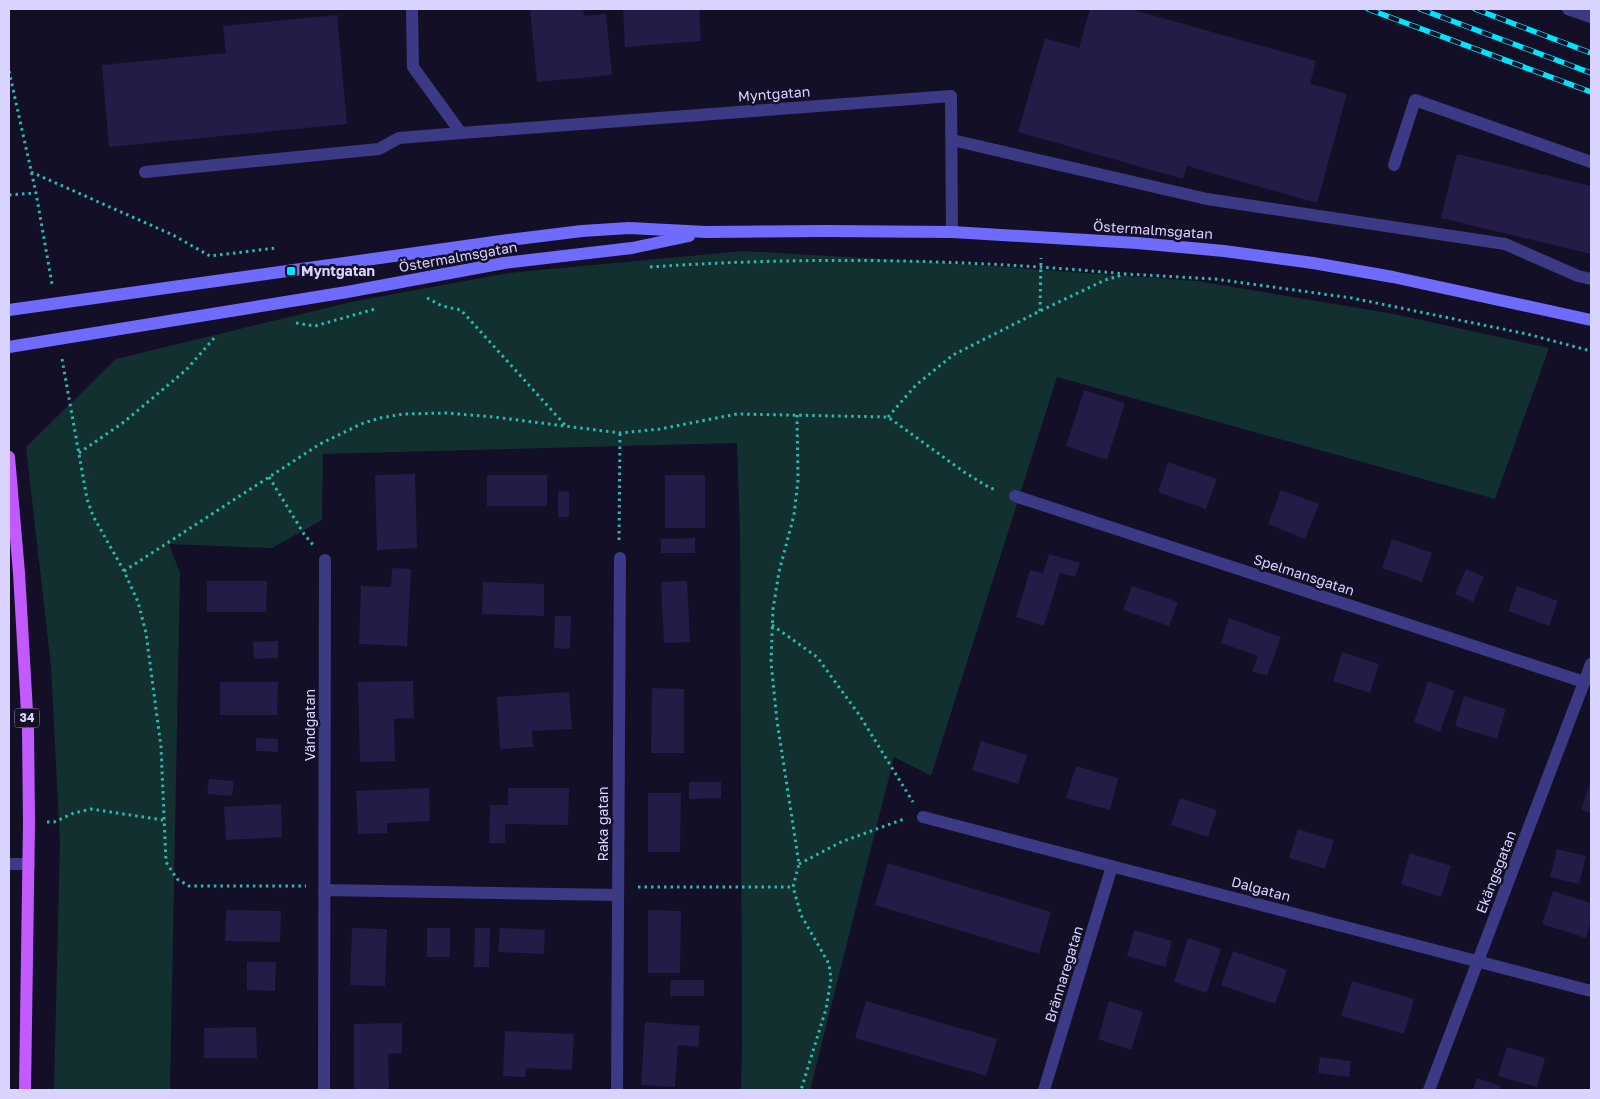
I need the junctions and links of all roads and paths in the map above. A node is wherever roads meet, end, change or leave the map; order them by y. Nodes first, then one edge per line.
1 (412, 9) edge
2 (1568, 9) edge
3 (1591, 17) edge
4 (9, 72) edge
5 (461, 133) junction
6 (952, 140) junction
7 (1591, 162) edge
8 (1394, 165) dead end
9 (32, 172) junction
10 (145, 172) dead end
11 (36, 193) junction
12 (9, 195) edge
13 (706, 232) junction
14 (952, 232) junction
15 (1041, 237) junction
16 (276, 248) dead end
17 (1041, 266) junction
18 (645, 267) dead end
19 (1126, 274) junction
20 (1591, 279) edge
21 (52, 287) dead end
22 (429, 294) dead end
23 (379, 308) dead end
24 (9, 310) edge
25 (1040, 311) junction
26 (1591, 320) edge
27 (296, 323) dead end
28 (216, 336) dead end
29 (9, 347) edge
30 (1591, 351) edge
31 (62, 359) dead end
32 (797, 415) junction
33 (888, 417) junction
34 (566, 426) junction
35 (620, 433) junction
36 (79, 453) junction
37 (9, 456) edge
38 (269, 478) junction
39 (1015, 496) joint
40 (620, 558) joint
41 (325, 560) joint
42 (124, 571) junction
43 (772, 624) junction
44 (1591, 664) edge
45 (1584, 682) junction
46 (922, 817) junction
47 (163, 820) junction
48 (29, 823) junction
49 (9, 864) edge
50 (29, 864) junction
51 (800, 864) junction
52 (1112, 866) junction
53 (793, 887) junction
54 (324, 888) junction
55 (618, 896) junction
56 (1478, 962) junction
57 (1591, 991) edge
58 (25, 1090) edge
59 (324, 1090) edge
60 (617, 1090) edge
61 (801, 1090) edge
62 (1044, 1090) edge
63 (1430, 1090) edge

1 - 5 street
2 - 3 street
4 - 9 path
5 - 6 street, Myntgatan
5 - 10 street
6 - 14 street, Myntgatan
6 - 20 street
7 - 8 street
9 - 11 path
9 - 16 path
11 - 12 path
11 - 21 path
13 - 14 main road, Östermalmsgatan
13 - 24 main road, Östermalmsgatan
13 - 29 main road, Östermalmsgatan
14 - 15 main road, Östermalmsgatan
15 - 17 path
15 - 26 main road, Östermalmsgatan
17 - 18 path
17 - 19 path
17 - 25 path
19 - 25 path
19 - 30 path
22 - 34 path
23 - 27 path
25 - 33 path
28 - 36 path
31 - 36 path
32 - 33 path
32 - 35 path
32 - 43 path
33 - 39 path
34 - 35 path
34 - 38 path
35 - 40 path
36 - 42 path
37 - 48 main road, 34
38 - 41 path
38 - 42 path
39 - 45 street, Spelmansgatan
40 - 55 street, Raka gatan
41 - 54 street, Vändgatan
42 - 47 path
43 - 46 path
43 - 51 path
44 - 45 street, Ekängsgatan
45 - 56 street, Ekängsgatan
46 - 51 path
46 - 52 street, Dalgatan
47 - 48 path
47 - 54 path
48 - 50 main road, 34
49 - 50 street
50 - 58 main road, 34
51 - 53 path
52 - 56 street, Dalgatan
52 - 62 street, Brännaregatan
53 - 55 path
53 - 61 path
54 - 55 street
54 - 59 street, Vändgatan
55 - 60 street, Raka gatan
56 - 57 street, Dalgatan
56 - 63 street, Ekängsgatan

